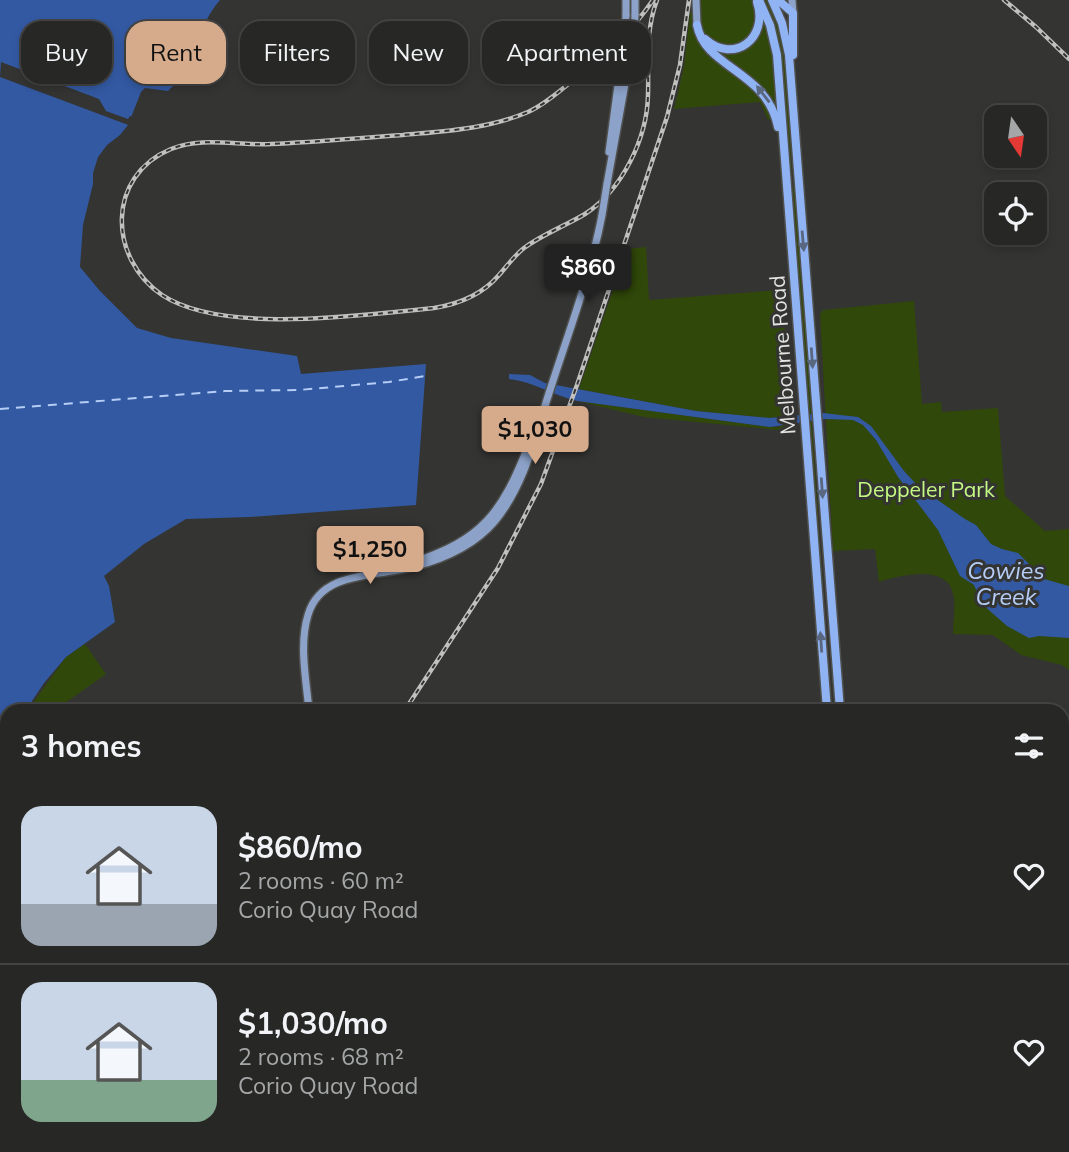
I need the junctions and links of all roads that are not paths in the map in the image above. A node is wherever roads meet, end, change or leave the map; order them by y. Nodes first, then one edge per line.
1 (626, 0) edge
2 (635, 0) edge
3 (696, 0) edge
4 (758, 0) edge
5 (772, 0) edge
6 (778, 0) edge
7 (792, 0) edge
8 (793, 13) junction
9 (631, 16) junction
10 (697, 24) junction
11 (791, 83) junction
12 (785, 158) junction
13 (798, 179) junction
14 (787, 180) junction
15 (607, 184) junction
16 (826, 554) junction
17 (818, 600) junction
18 (308, 704) edge
19 (827, 704) edge
20 (838, 704) edge

1 - 9 main road
2 - 9 main road
3 - 10 main road
4 - 10 highway
4 - 12 highway, Melbourne Road
5 - 11 highway, Melbourne Road
6 - 8 highway
7 - 8 main road
8 - 11 highway
9 - 15 main road, bridge
9 - 15 main road, bridge
12 -> 10 highway
11 - 13 highway, Melbourne Road
12 - 14 highway, Melbourne Road
13 - 14 highway
13 -> 16 highway, Melbourne Road
14 - 17 highway, Melbourne Road
15 - 18 main road, bridge
16 - 17 highway
16 - 20 highway, Melbourne Road
19 -> 17 highway, Melbourne Road

